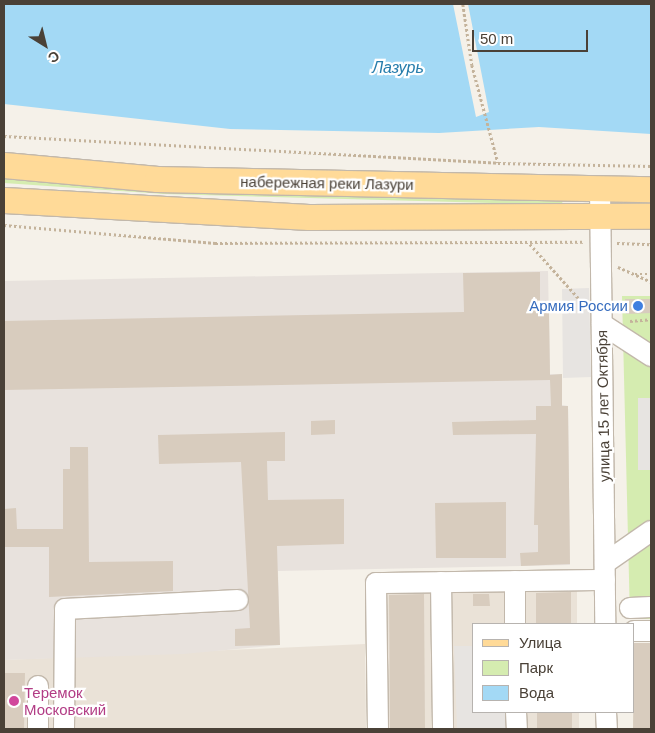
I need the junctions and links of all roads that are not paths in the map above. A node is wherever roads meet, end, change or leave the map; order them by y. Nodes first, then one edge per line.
1 (4, 165) edge
2 (600, 188) junction
3 (651, 189) edge
4 (4, 200) edge
5 (600, 215) junction
6 (651, 216) edge
7 (602, 324) junction
8 (651, 356) edge
9 (651, 531) edge
10 (605, 571) junction
11 (441, 582) junction
12 (515, 582) junction
13 (238, 600) dead end
14 (651, 607) edge
15 (630, 608) dead end
16 (515, 623) edge
17 (606, 623) edge
18 (635, 631) edge
19 (651, 631) edge
20 (38, 686) dead end
21 (516, 713) edge
22 (606, 713) edge
23 (38, 729) edge
24 (64, 729) edge
25 (378, 729) edge
26 (443, 729) edge
27 (516, 729) edge
28 (607, 729) edge

1 - 2 main road, набережная реки Лазури
2 - 3 main road, набережная реки Лазури
2 - 5 street, улица 15 лет Октября
4 - 5 main road, набережная реки Лазури
5 - 6 main road, набережная реки Лазури
5 - 7 street, улица 15 лет Октября
7 - 8 street
7 - 10 street, улица 15 лет Октября
9 - 10 street
10 - 12 street
10 - 17 street, улица 15 лет Октября
11 - 12 street
11 - 25 street
11 - 26 street
12 - 16 street
13 - 24 street
14 - 15 street
18 - 19 street
20 - 23 street
21 - 27 street
22 - 28 street

